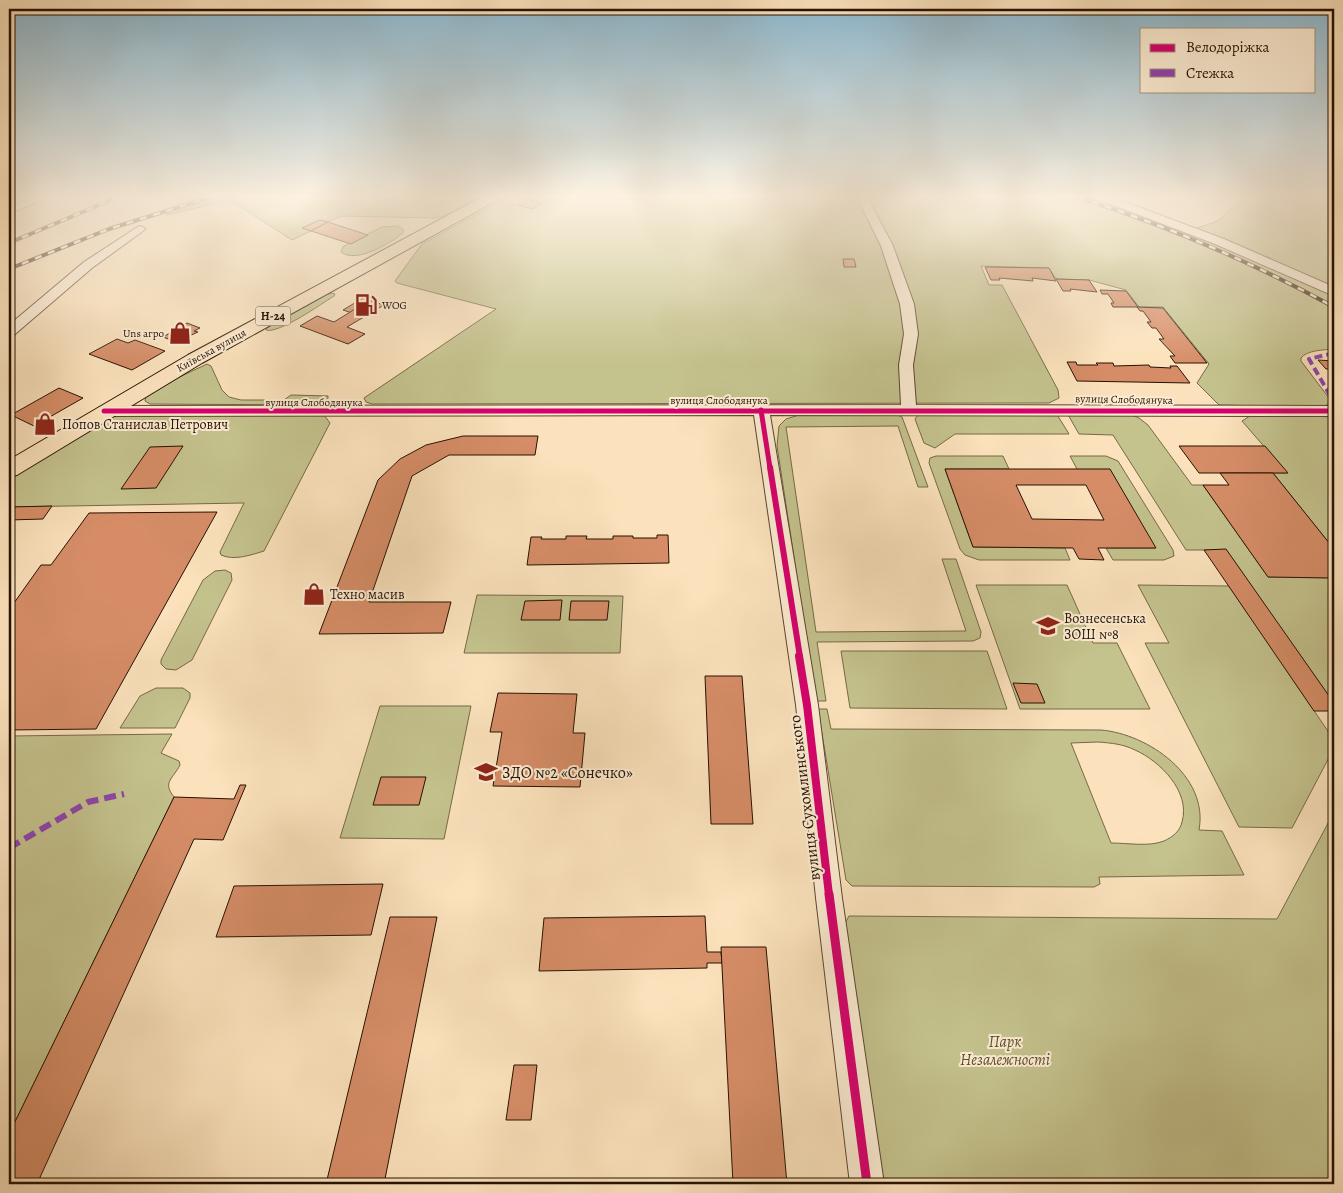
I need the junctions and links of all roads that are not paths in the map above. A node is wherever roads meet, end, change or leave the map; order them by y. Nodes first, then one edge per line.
1 (105, 253) edge
2 (388, 253) edge
3 (889, 253) edge
4 (1245, 253) edge
5 (1334, 292) edge
6 (9, 332) edge
7 (907, 409) junction
8 (762, 410) junction
9 (104, 411) junction
10 (1334, 411) edge
11 (9, 470) edge
12 (867, 1184) edge

1 - 6 street
2 - 9 main road, Київська вулиця / Н-24
3 - 7 street
4 - 5 street
7 - 8 street, вулиця Слободянука
7 - 10 street, вулиця Слободянука
8 - 9 street, вулиця Слободянука
8 - 12 street, вулиця Сухомлинського
9 - 11 main road, Київська вулиця / Н-24

